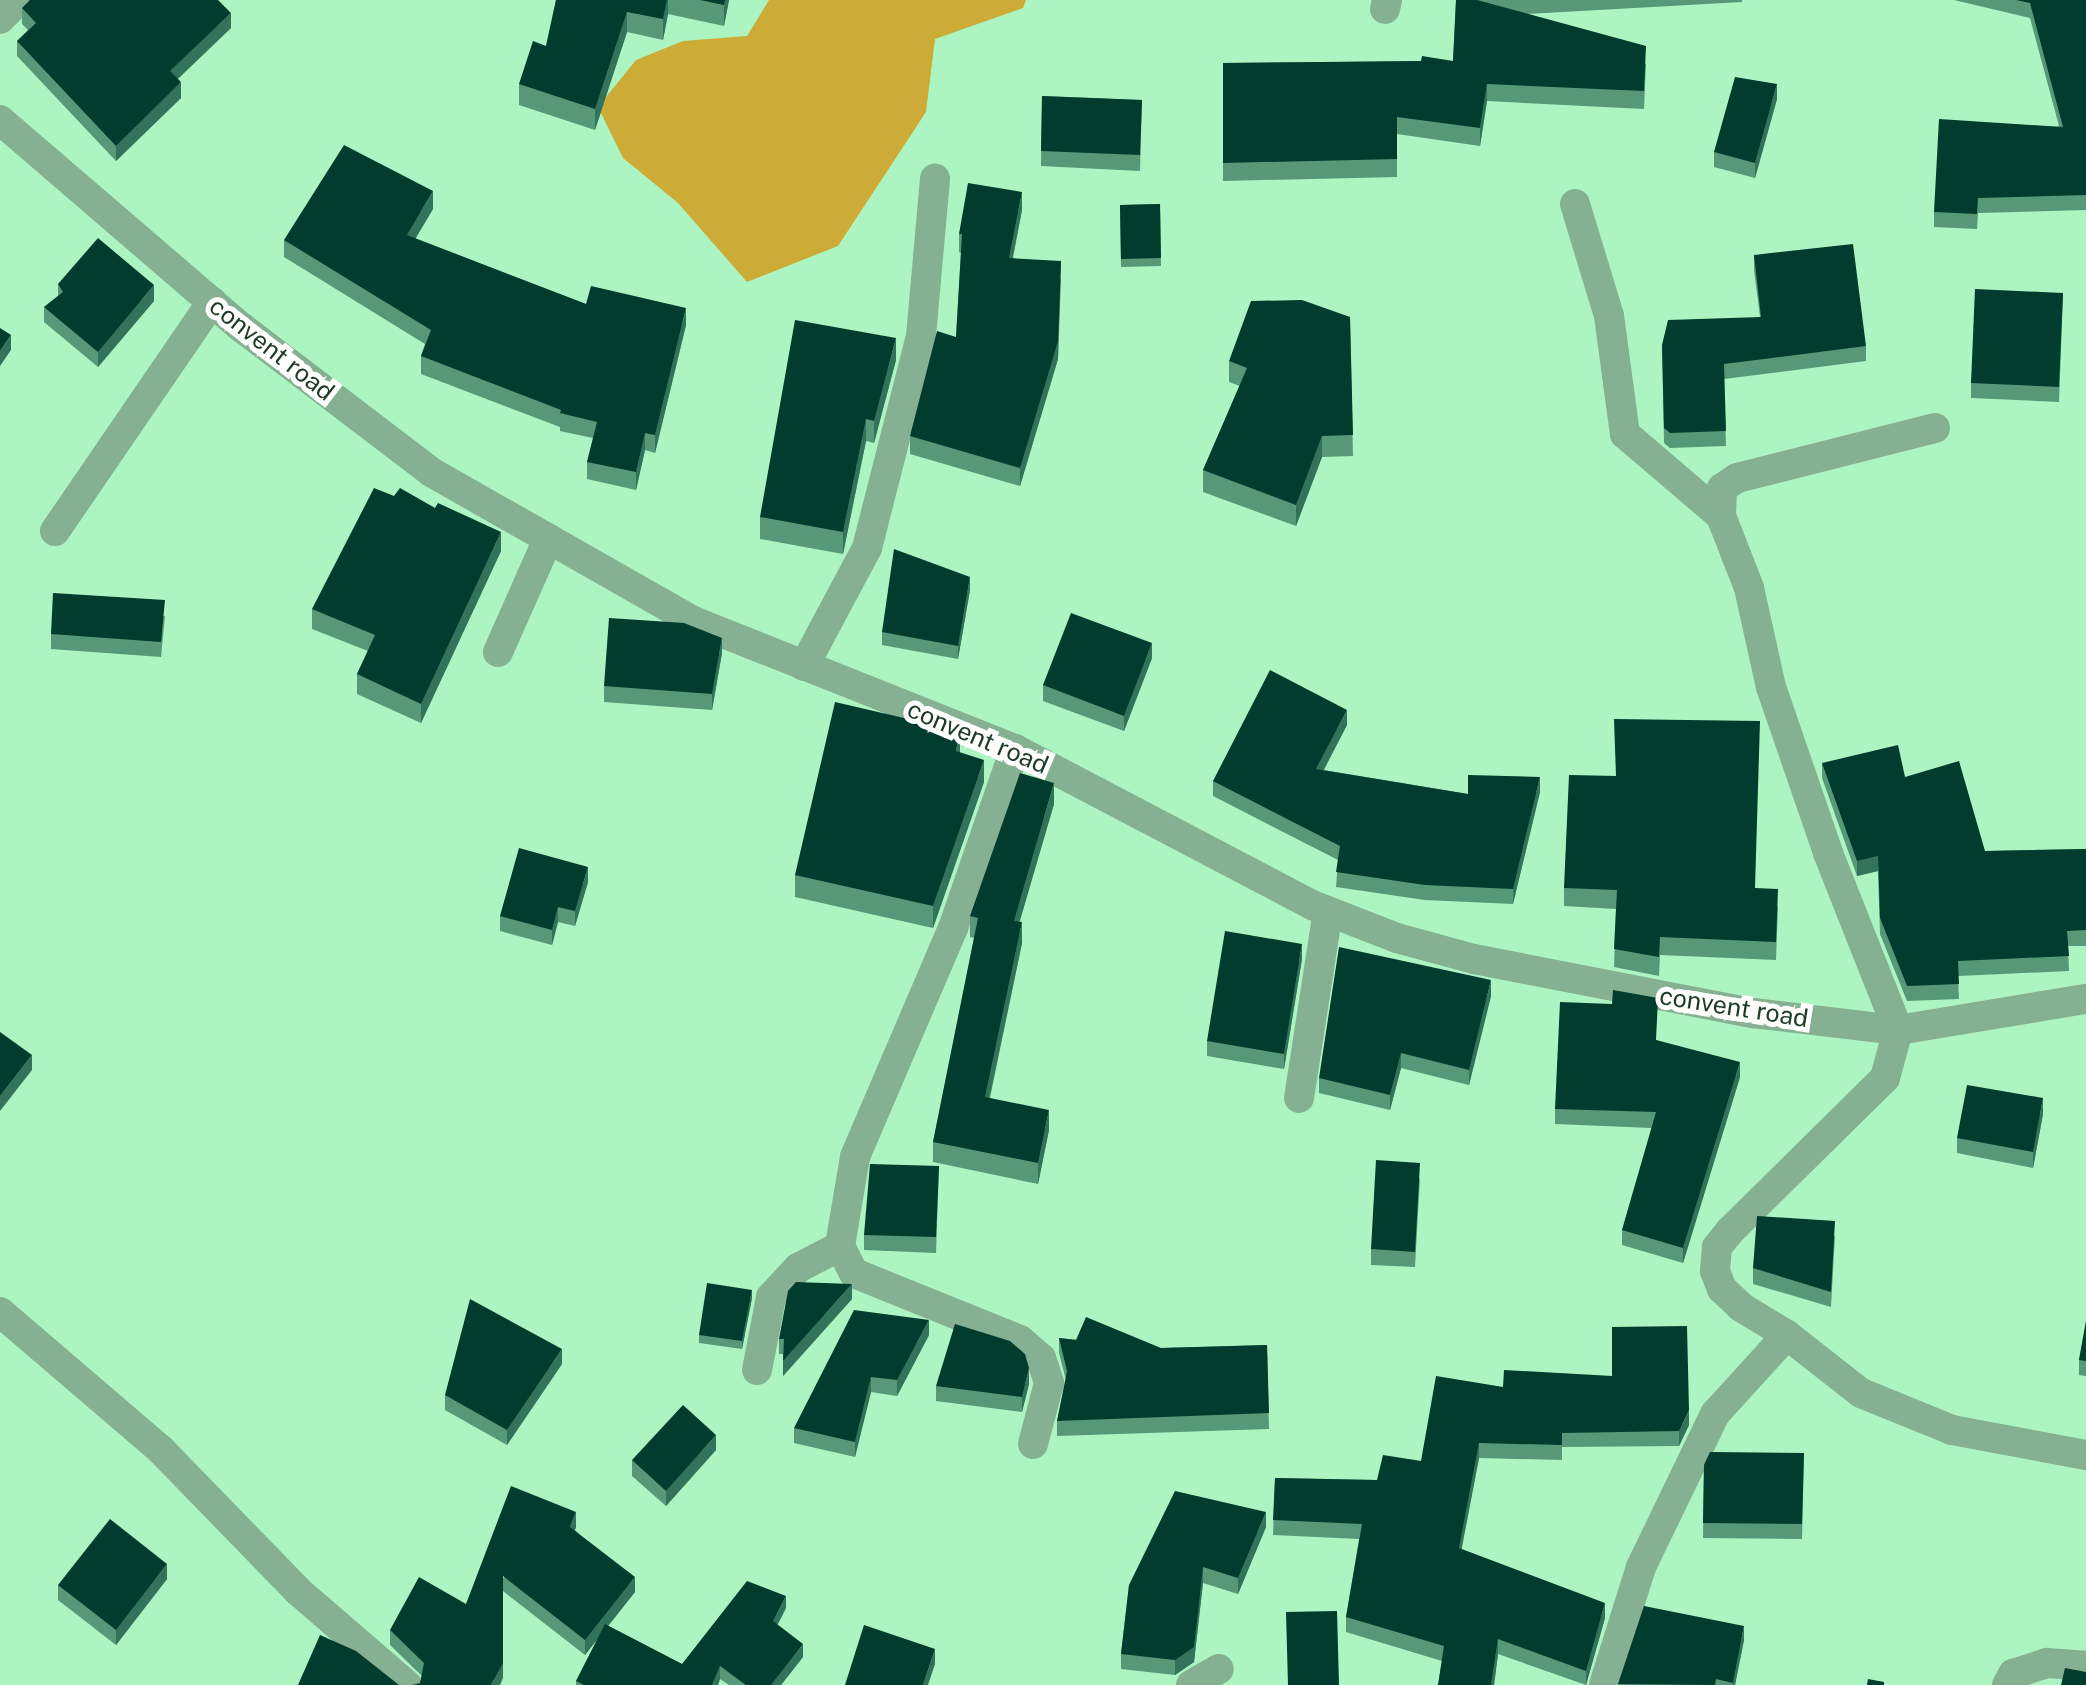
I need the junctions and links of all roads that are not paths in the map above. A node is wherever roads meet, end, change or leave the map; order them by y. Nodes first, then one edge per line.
1 (19, 0) edge
2 (0, 19) edge
3 (0, 120) edge
4 (935, 179) dead end
5 (1575, 204) dead end
6 (212, 302) junction
7 (1935, 428) dead end
8 (1721, 516) junction
9 (55, 532) dead end
10 (548, 539) junction
11 (498, 652) dead end
12 (804, 666) junction
13 (1015, 749) junction
14 (1328, 911) junction
15 (2086, 999) edge
16 (1898, 1030) junction
17 (1299, 1098) dead end
18 (840, 1246) junction
19 (0, 1312) edge
20 (1787, 1335) junction
21 (756, 1370) dead end
22 (1033, 1444) dead end
23 (2086, 1455) edge
24 (2086, 1666) edge
25 (1218, 1669) dead end
26 (407, 1685) edge
27 (1191, 1685) edge
28 (1604, 1685) edge
29 (2007, 1685) edge

1 - 2 street
3 - 6 street, convent road
4 - 12 street
5 - 8 street
6 - 9 street
6 - 10 street, convent road
7 - 8 street
8 - 16 street
10 - 11 street
10 - 12 street, convent road
12 - 13 street, convent road
13 - 14 street, convent road
13 - 18 street
14 - 16 street, convent road
14 - 17 street
15 - 16 street, convent road
16 - 20 street
18 - 21 street
18 - 22 street
19 - 26 street
20 - 23 street
20 - 28 street
24 - 29 street
25 - 27 street

